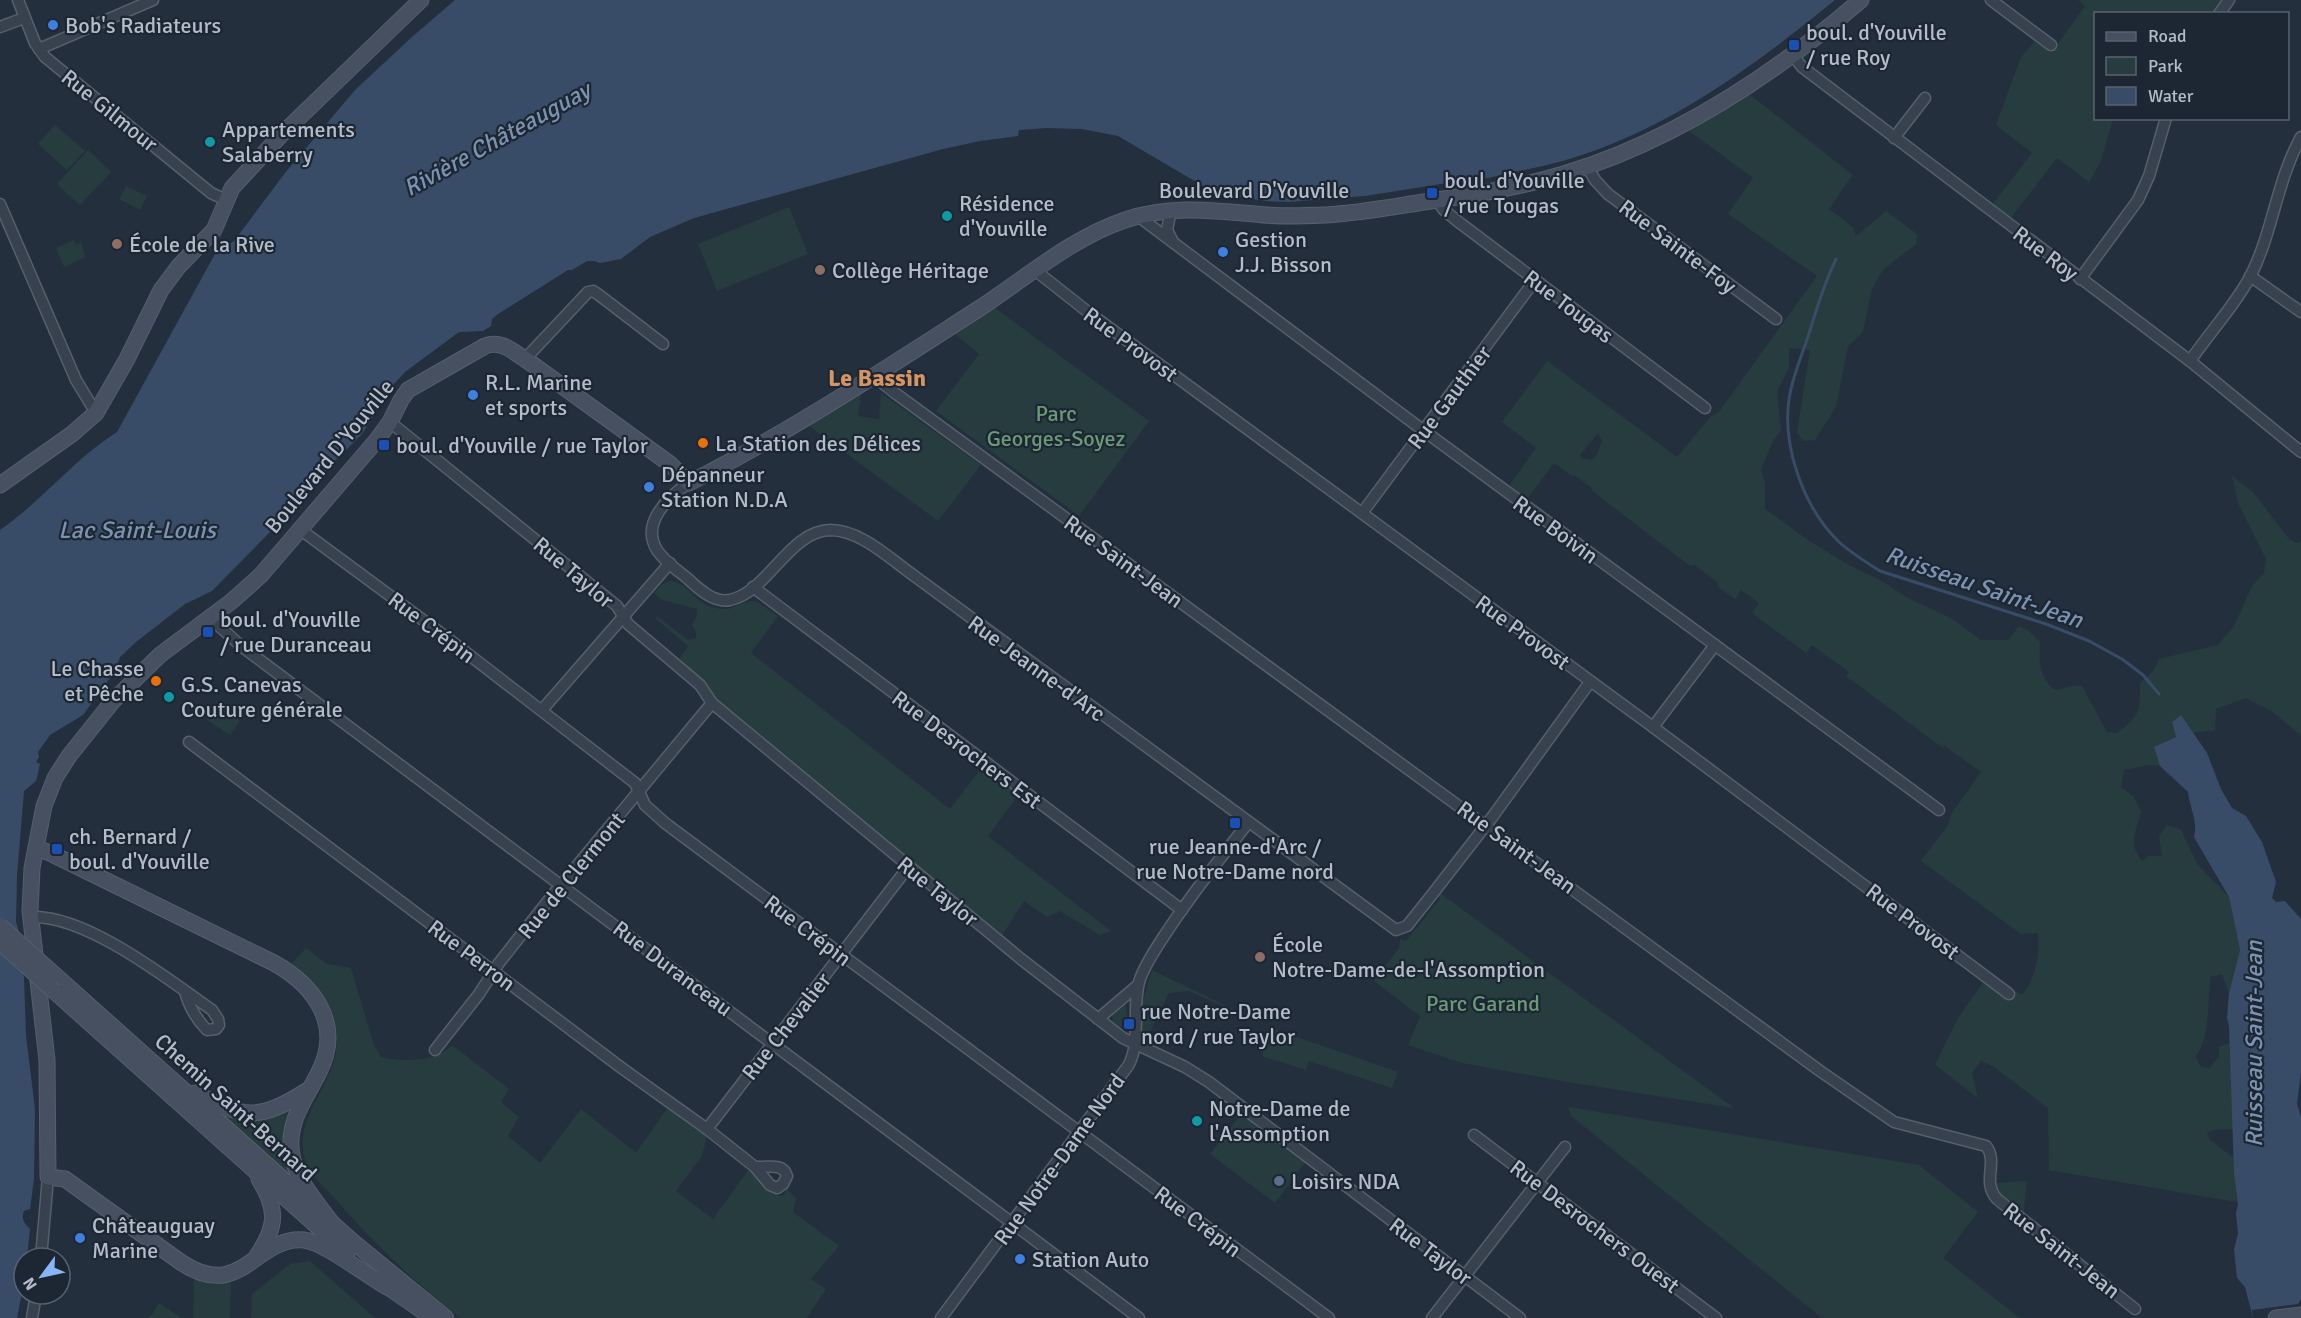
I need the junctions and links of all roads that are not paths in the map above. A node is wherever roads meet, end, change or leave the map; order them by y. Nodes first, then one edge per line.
1 (18, 0) edge
2 (153, 0) edge
3 (1861, 0) edge
4 (1991, 0) edge
5 (415, 2) edge
6 (24, 18) junction
7 (0, 27) edge
8 (2051, 45) dead end
9 (39, 49) junction
10 (1792, 54) junction
11 (1925, 98) dead end
12 (2165, 120) edge
13 (2301, 137) edge
14 (1894, 138) junction
15 (1587, 166) junction
16 (226, 200) junction
17 (1438, 200) junction
18 (0, 204) edge
19 (1171, 210) junction
20 (1138, 216) junction
21 (1175, 245) junction
22 (1036, 271) junction
23 (2250, 276) junction
24 (2080, 279) junction
25 (1535, 280) junction
26 (2301, 312) edge
27 (1776, 319) dead end
28 (663, 344) dead end
29 (525, 359) junction
30 (2190, 361) junction
31 (877, 374) junction
32 (1704, 408) dead end
33 (96, 413) junction
34 (390, 422) junction
35 (1424, 431) junction
36 (2301, 452) edge
37 (689, 483) junction
38 (0, 485) edge
39 (1362, 513) junction
40 (301, 530) junction
41 (670, 563) junction
42 (753, 587) junction
43 (624, 615) junction
44 (209, 617) junction
45 (1715, 645) junction
46 (1590, 682) junction
47 (712, 704) junction
48 (542, 710) junction
49 (1653, 727) junction
50 (189, 742) dead end
51 (639, 792) junction
52 (1939, 810) dead end
53 (1248, 823) junction
54 (1486, 825) junction
55 (36, 848) junction
56 (909, 867) junction
57 (562, 885) junction
58 (1182, 910) junction
59 (31, 917) junction
60 (0, 926) edge
61 (0, 942) edge
62 (841, 954) junction
63 (494, 972) junction
64 (1138, 985) junction
65 (185, 992) dead end
66 (2009, 994) dead end
67 (1098, 1019) junction
68 (1134, 1043) junction
69 (773, 1044) junction
70 (435, 1050) dead end
71 (171, 1080) junction
72 (308, 1089) junction
73 (707, 1130) junction
74 (1079, 1132) junction
75 (1474, 1135) dead end
76 (1565, 1147) dead end
77 (755, 1167) dead end
78 (253, 1169) junction
79 (48, 1177) junction
80 (1537, 1182) junction
81 (332, 1223) junction
82 (1011, 1223) junction
83 (42, 1246) edge
84 (253, 1262) junction
85 (1465, 1276) junction
86 (387, 1287) junction
87 (2135, 1309) dead end
88 (2300, 1315) edge
89 (433, 1318) edge
90 (446, 1318) edge
91 (941, 1318) edge
92 (1139, 1318) edge
93 (1329, 1318) edge
94 (1432, 1318) edge
95 (1520, 1318) edge
96 (1716, 1318) edge
97 (2276, 1318) edge

1 - 6 street, Rue Gilmour
2 - 9 street
3 - 10 street, Boulevard D'Youville
4 - 8 street
5 - 16 street
6 - 7 street
6 - 9 street, Rue Gilmour
9 - 16 street, Rue Gilmour
10 - 14 street, Rue Roy
10 - 15 street, Boulevard D'Youville
11 - 14 street
12 - 24 street
13 - 23 street
14 - 24 street, Rue Roy
15 - 17 street, Boulevard D'Youville
15 - 27 street, Rue Sainte-Foy
16 - 33 street
17 - 19 street, Boulevard D'Youville
17 - 25 street, Rue Tougas
18 - 33 street
19 - 20 street, Boulevard D'Youville
19 - 21 street
20 - 21 street, Rue Boivin
20 - 22 street, Boulevard D'Youville
21 - 35 street, Rue Boivin
22 - 31 street, Boulevard D'Youville
22 - 39 street, Rue Provost
23 - 26 street
23 - 30 street
24 - 30 street, Rue Roy
25 - 32 street, Rue Tougas
25 - 35 street, Rue Gauthier
28 - 29 street
29 - 34 street, Boulevard D'Youville
29 - 37 street, Boulevard D'Youville
30 - 36 street, Rue Roy
31 - 37 street, Boulevard D'Youville
31 - 54 street, Rue Saint-Jean
33 - 38 street
34 - 40 street, Boulevard D'Youville
34 - 43 street, Rue Taylor
35 - 39 street, Rue Gauthier
35 - 45 street, Rue Boivin
37 - 41 street, Rue Jeanne-d'Arc
39 - 46 street, Rue Provost
40 - 44 street, Boulevard D'Youville
40 - 48 street, Rue Crépin
41 - 42 street, Rue Jeanne-d'Arc
41 - 43 street
42 - 53 street, Rue Jeanne-d'Arc
42 - 58 street, Rue Desrochers Est
43 - 47 street, Rue Taylor
43 - 48 street
44 - 55 street, Boulevard D'Youville
44 - 57 street, Rue Duranceau
45 - 49 street
45 - 52 street, Rue Boivin
46 - 49 street, Rue Provost
46 - 54 street
47 - 51 street, Rue de Clermont
47 - 56 street, Rue Taylor
48 - 51 street, Rue Crépin
49 - 66 street, Rue Provost
50 - 63 street, Rue Perron
51 - 57 street, Rue de Clermont
51 - 62 street, Rue Crépin
53 - 54 street, Rue Jeanne-d'Arc
53 - 58 street, Rue Notre-Dame Nord
54 - 87 street, Rue Saint-Jean
55 - 59 street, Boulevard D'Youville
55 - 72 street
56 - 62 street, Rue Chevalier
56 - 67 street, Rue Taylor
57 - 63 street, Rue de Clermont
57 - 69 street, Rue Duranceau
58 - 64 street, Rue Notre-Dame Nord
59 - 65 street
59 - 79 street, Boulevard D'Youville
60 - 71 street, Chemin Saint-Bernard, bridge
61 - 78 street, Chemin Saint-Bernard, bridge
62 - 69 street, Rue Chevalier
62 - 74 street, Rue Crépin
63 - 70 street, Rue de Clermont
63 - 73 street, Rue Perron
64 - 67 street, Rue Notre-Dame Nord
64 - 68 street, Rue Notre-Dame Nord
67 - 68 street, Rue Taylor
68 - 74 street, Rue Notre-Dame Nord
68 - 85 street, Rue Taylor
69 - 73 street, Rue Chevalier
69 - 82 street, Rue Duranceau
71 - 72 street
71 - 81 street, Chemin Saint-Bernard
72 - 81 street
73 - 77 street, Rue Perron
74 - 82 street, Rue Notre-Dame Nord
74 - 93 street, Rue Crépin
75 - 80 street, Rue Desrochers Ouest
76 - 80 street
78 - 84 street
78 - 86 street, Chemin Saint-Bernard
79 - 83 street, Boulevard D'Youville
79 - 84 street
80 - 85 street
80 - 96 street, Rue Desrochers Ouest
81 - 90 street, Chemin Saint-Bernard
82 - 91 street, Rue Notre-Dame Nord
82 - 92 street, Rue Duranceau
84 - 86 street
85 - 94 street
85 - 95 street, Rue Taylor
86 - 89 street, Chemin Saint-Bernard
88 - 97 street

